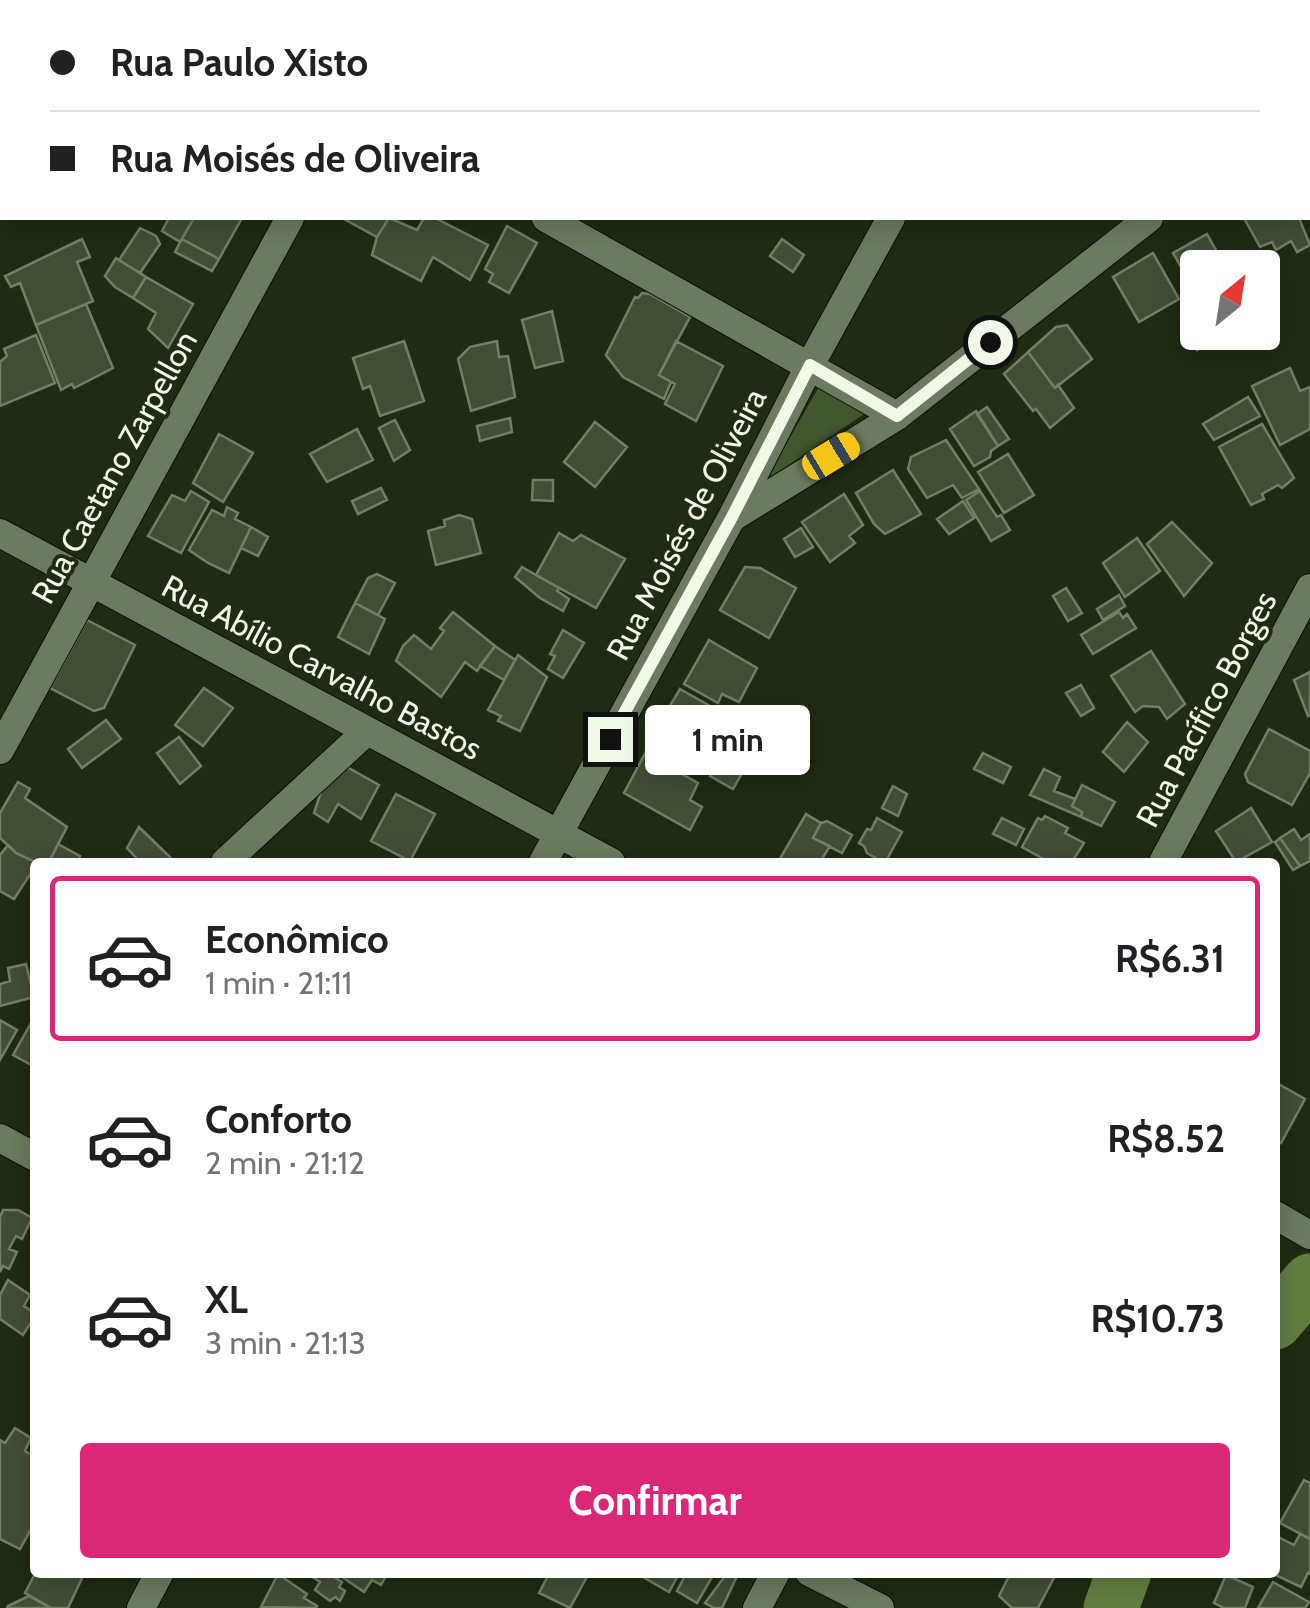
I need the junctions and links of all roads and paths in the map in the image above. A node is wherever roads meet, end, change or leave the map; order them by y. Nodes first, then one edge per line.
1 (289, 220) edge
2 (550, 220) edge
3 (890, 220) edge
4 (1146, 220) edge
5 (810, 365) junction
6 (897, 416) junction
7 (732, 517) junction
8 (0, 532) edge
9 (92, 582) junction
10 (1310, 588) edge
11 (367, 730) junction
12 (0, 750) edge
13 (558, 834) junction
14 (229, 858) edge
15 (545, 858) edge
16 (603, 858) edge
17 (1165, 858) edge
18 (0, 1138) edge
19 (30, 1154) edge
20 (1280, 1219) edge
21 (1310, 1234) edge
22 (157, 1578) edge
23 (773, 1578) edge
24 (821, 1578) edge
25 (141, 1608) edge
26 (757, 1608) edge
27 (880, 1608) edge

1 - 9 street, Rua Caetano Zarpellon
2 - 5 street
3 - 5 street, Rua Moisés de Oliveira
4 - 6 street
5 - 6 street
5 - 7 street, Rua Moisés de Oliveira
6 - 7 street
7 - 13 street, Rua Moisés de Oliveira
8 - 9 street, Rua Abílio Carvalho Bastos
9 - 11 street, Rua Abílio Carvalho Bastos
9 - 12 street, Rua Caetano Zarpellon
10 - 17 street, Rua Pacífico Borges
11 - 13 street, Rua Abílio Carvalho Bastos
11 - 14 street
13 - 15 street, Rua Moisés de Oliveira
13 - 16 street, Rua Abílio Carvalho Bastos
18 - 19 street
20 - 21 street
22 - 25 street
23 - 26 street
24 - 27 street

